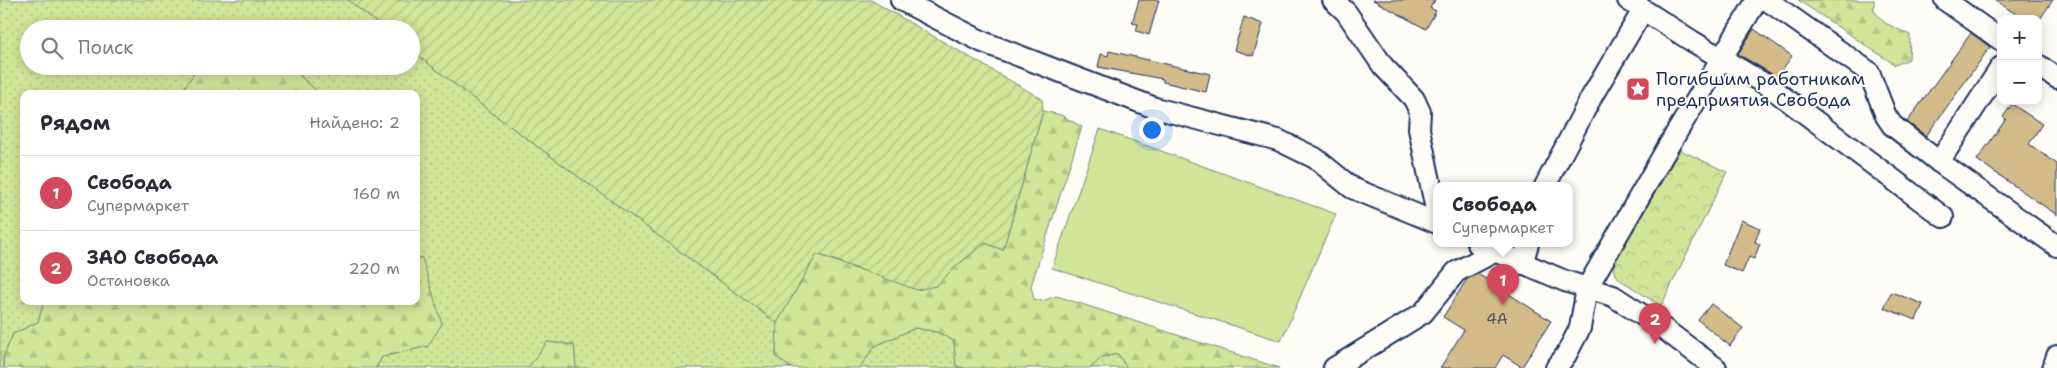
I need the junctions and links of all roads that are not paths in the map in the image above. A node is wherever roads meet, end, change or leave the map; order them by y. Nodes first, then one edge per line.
1 (900, 0) edge
2 (1333, 0) edge
3 (1757, 0) edge
4 (1768, 0) edge
5 (1945, 0) edge
6 (1636, 5) edge
7 (1997, 37) edge
8 (1720, 58) junction
9 (2042, 68) edge
10 (1997, 73) edge
11 (2057, 78) edge
12 (1939, 162) junction
13 (1547, 182) edge
14 (1433, 195) edge
15 (1943, 217) dead end
16 (1433, 221) edge
17 (2057, 246) edge
18 (1527, 247) edge
19 (1486, 248) edge
20 (1522, 264) junction
21 (1587, 288) junction
22 (2057, 356) edge
23 (1334, 368) edge
24 (1556, 368) edge
25 (1716, 368) edge
26 (2053, 368) edge

1 - 16 street
2 - 14 street
3 - 8 street
4 - 12 street
5 - 7 street
6 - 8 street
6 - 13 street
8 - 15 street
8 - 21 street
9 - 11 street
10 - 12 street
12 - 17 street
18 - 20 street
19 - 20 street
19 - 23 street
20 - 21 street
21 - 24 street
21 - 25 street
22 - 26 street

